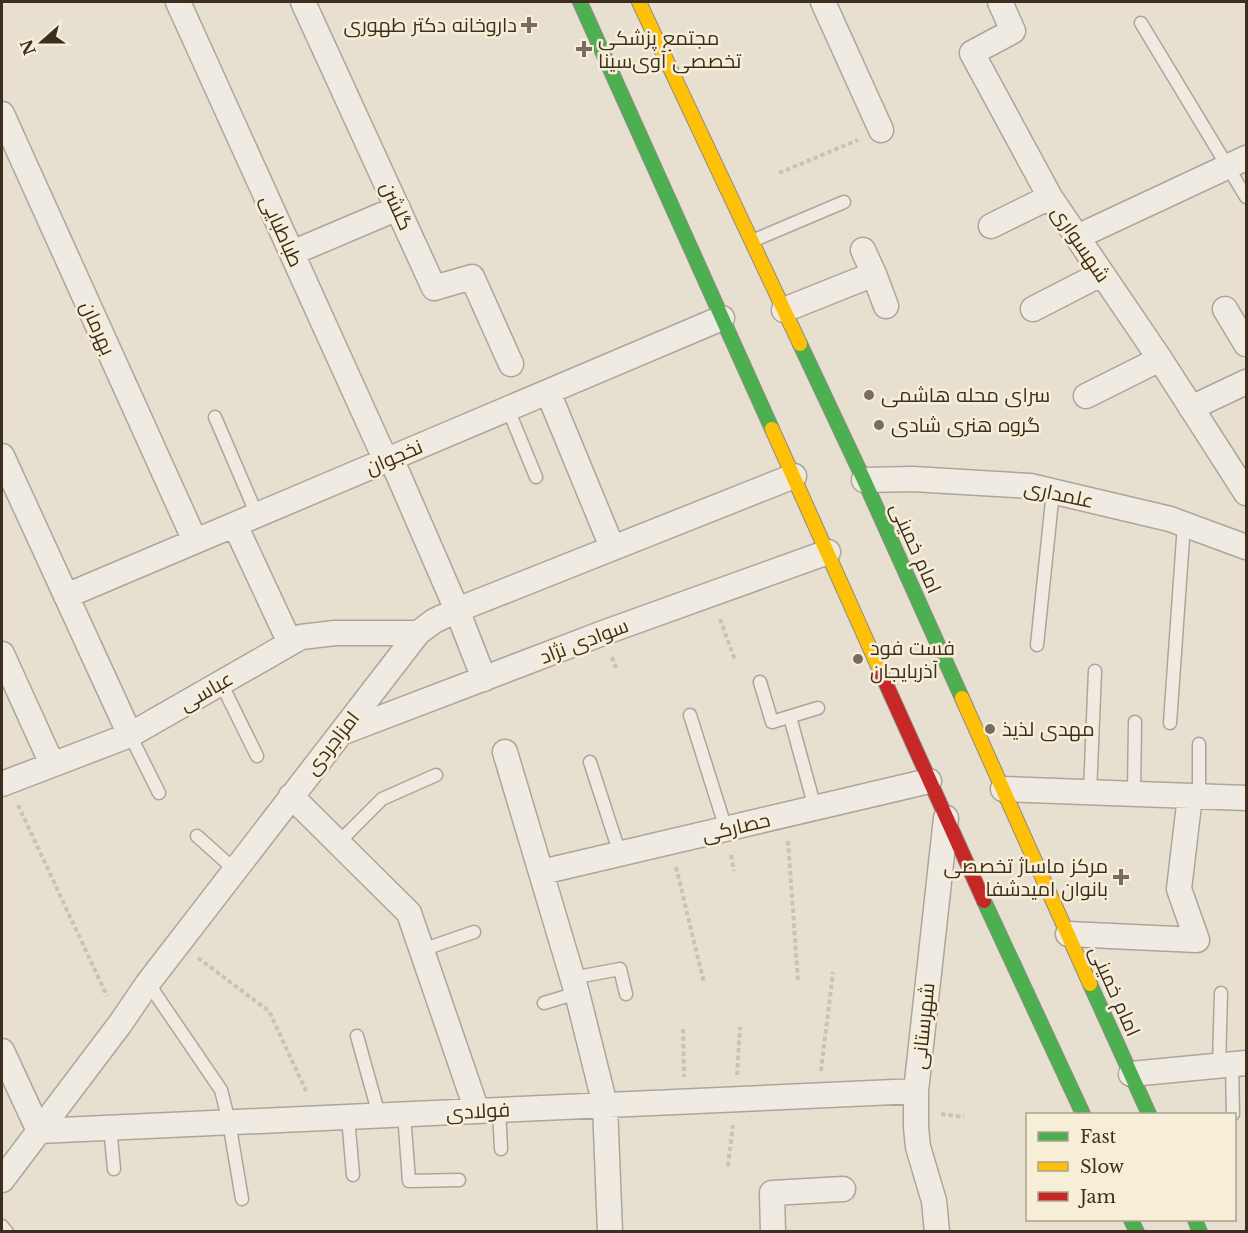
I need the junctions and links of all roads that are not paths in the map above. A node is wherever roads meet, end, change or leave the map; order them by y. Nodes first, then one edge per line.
1 (178, 2) edge
2 (303, 2) edge
3 (580, 2) edge
4 (639, 2) edge
5 (823, 2) edge
6 (999, 2) edge
7 (1141, 23) dead end
8 (2, 114) edge
9 (881, 130) road end
10 (9, 151) edge
11 (1237, 162) edge
12 (1050, 197) junction
13 (1246, 197) edge
14 (844, 202) dead end
15 (398, 208) junction
16 (991, 226) dead end
17 (1077, 237) junction
18 (751, 241) junction
19 (863, 250) dead end
20 (292, 253) junction
21 (874, 274) junction
22 (1101, 274) junction
23 (886, 306) dead end
24 (1033, 309) dead end
25 (1225, 309) dead end
26 (784, 310) junction
27 (722, 318) junction
28 (1246, 344) edge
29 (1160, 359) junction
30 (511, 364) dead end
31 (1246, 382) edge
32 (548, 392) junction
33 (1086, 396) dead end
34 (1191, 408) junction
35 (507, 409) junction
36 (215, 417) dead end
37 (2, 456) edge
38 (388, 459) junction
39 (794, 476) junction
40 (536, 477) dead end
41 (864, 480) junction
42 (1053, 491) junction
43 (1246, 493) edge
44 (246, 520) junction
45 (1184, 524) junction
46 (195, 541) junction
47 (1246, 547) edge
48 (612, 548) junction
49 (828, 552) junction
50 (66, 596) junction
51 (457, 610) junction
52 (418, 633) junction
53 (290, 643) junction
54 (1038, 645) dead end
55 (2, 654) edge
56 (1095, 672) dead end
57 (484, 679) junction
58 (220, 682) junction
59 (760, 682) dead end
60 (819, 708) dead end
61 (690, 715) dead end
62 (789, 717) junction
63 (1135, 722) dead end
64 (1170, 723) dead end
65 (341, 733) junction
66 (130, 735) junction
67 (1199, 744) dead end
68 (505, 752) dead end
69 (257, 756) dead end
70 (590, 762) dead end
71 (52, 764) junction
72 (436, 775) dead end
73 (929, 781) junction
74 (5, 783) edge
75 (1003, 789) junction
76 (159, 793) dead end
77 (1090, 793) junction
78 (1134, 794) junction
79 (291, 796) junction
80 (1195, 796) junction
81 (1246, 798) edge
82 (815, 808) junction
83 (946, 818) junction
84 (726, 829) junction
85 (196, 836) dead end
86 (338, 843) junction
87 (620, 854) junction
88 (236, 872) junction
89 (542, 872) junction
90 (474, 932) dead end
91 (1068, 934) junction
92 (422, 950) junction
93 (148, 983) junction
94 (575, 985) junction
95 (1221, 993) dead end
96 (626, 994) dead end
97 (544, 1003) dead end
98 (357, 1036) dead end
99 (2, 1051) edge
100 (1232, 1065) edge
101 (1131, 1074) junction
102 (916, 1091) junction
103 (605, 1105) junction
104 (488, 1110) junction
105 (1083, 1113) edge
106 (1149, 1113) edge
107 (1233, 1113) edge
108 (404, 1114) junction
109 (379, 1115) junction
110 (348, 1117) junction
111 (230, 1122) junction
112 (110, 1128) junction
113 (39, 1131) junction
114 (501, 1149) dead end
115 (114, 1169) dead end
116 (353, 1175) dead end
117 (2, 1180) edge
118 (459, 1180) dead end
119 (843, 1189) dead end
120 (242, 1199) dead end
121 (2, 1226) edge
122 (7, 1232) edge
123 (610, 1232) edge
124 (773, 1232) edge
125 (937, 1232) edge

1 - 20 street, طباطبایی
2 - 15 street, گلشن
3 - 27 main road
4 - 18 main road, امام خمینی
5 - 9 street
6 - 12 street, شهسواری
7 - 11 lane
8 - 10 street, بهرمان
10 - 46 street, بهرمان
11 - 13 lane
11 - 17 street
12 - 16 street
12 - 17 street, شهسواری
14 - 18 lane
15 - 20 street
15 - 30 street, گلشن
17 - 22 street, شهسواری
18 - 26 main road, امام خمینی
19 - 21 street
20 - 38 street, طباطبایی
21 - 23 street
21 - 26 street
22 - 24 street
22 - 29 street, شهسواری
25 - 28 street
26 - 41 main road, امام خمینی
27 - 32 street, نخجوان
27 - 39 main road
29 - 33 street
29 - 34 street, شهسواری
31 - 34 street
32 - 35 street, نخجوان
32 - 48 street
34 - 43 street, شهسواری
35 - 38 street, نخجوان
35 - 40 lane
36 - 44 lane
37 - 50 street
38 - 44 street, نخجوان
38 - 51 street, طباطبایی
39 - 48 street, امزاجردی
39 - 49 main road
41 - 42 street, علمداری
41 - 75 main road, امام خمینی
42 - 45 street, علمداری
42 - 54 lane
44 - 46 street, نخجوان
44 - 53 street
45 - 47 street, علمداری
45 - 64 lane
46 - 50 street, نخجوان
48 - 51 street, امزاجردی
49 - 57 street, سوادی نژاد
49 - 73 main road
50 - 66 street
51 - 52 street, امزاجردی
51 - 57 street, طباطبایی
52 - 53 street, عباسی
52 - 65 street, امزاجردی
53 - 58 street, عباسی
55 - 71 street
56 - 77 lane
57 - 65 street, سوادی نژاد
58 - 66 street, عباسی
58 - 69 lane
59 - 62 lane
60 - 62 lane
61 - 84 lane
62 - 82 lane
63 - 78 lane
65 - 79 street, امزاجردی
66 - 71 street, عباسی
66 - 76 lane
67 - 80 lane
68 - 89 street
70 - 87 lane
71 - 74 street, عباسی
72 - 86 lane
73 - 82 street, حصارکی
73 - 83 main road
75 - 77 street
75 - 91 main road, امام خمینی
77 - 78 street
78 - 80 street
79 - 86 street
79 - 88 street, امزاجردی
80 - 81 street
80 - 91 street
82 - 84 street, حصارکی
83 - 102 street, شهرستانی
83 - 105 main road
84 - 87 street, حصارکی
85 - 88 lane
86 - 92 street
87 - 89 street, حصارکی
88 - 93 street, امزاجردی
89 - 94 street
90 - 92 lane
91 - 101 main road, امام خمینی
92 - 104 street
93 - 111 lane
93 - 113 street, امزاجردی
94 - 96 lane
94 - 97 lane
94 - 103 street
95 - 100 lane
98 - 109 lane
99 - 113 street
100 - 101 street
100 - 107 lane
101 - 106 main road, امام خمینی
102 - 103 street, فولادی
102 - 125 street, شهرستانی
103 - 104 street, فولادی
103 - 123 street
104 - 108 street, فولادی
104 - 114 lane
108 - 109 street, فولادی
108 - 118 lane
109 - 110 street, فولادی
110 - 111 street, فولادی
110 - 116 lane
111 - 112 street, فولادی
111 - 120 lane
112 - 113 street, فولادی
112 - 115 lane
113 - 117 street, امزاجردی
119 - 124 street
121 - 122 lane

